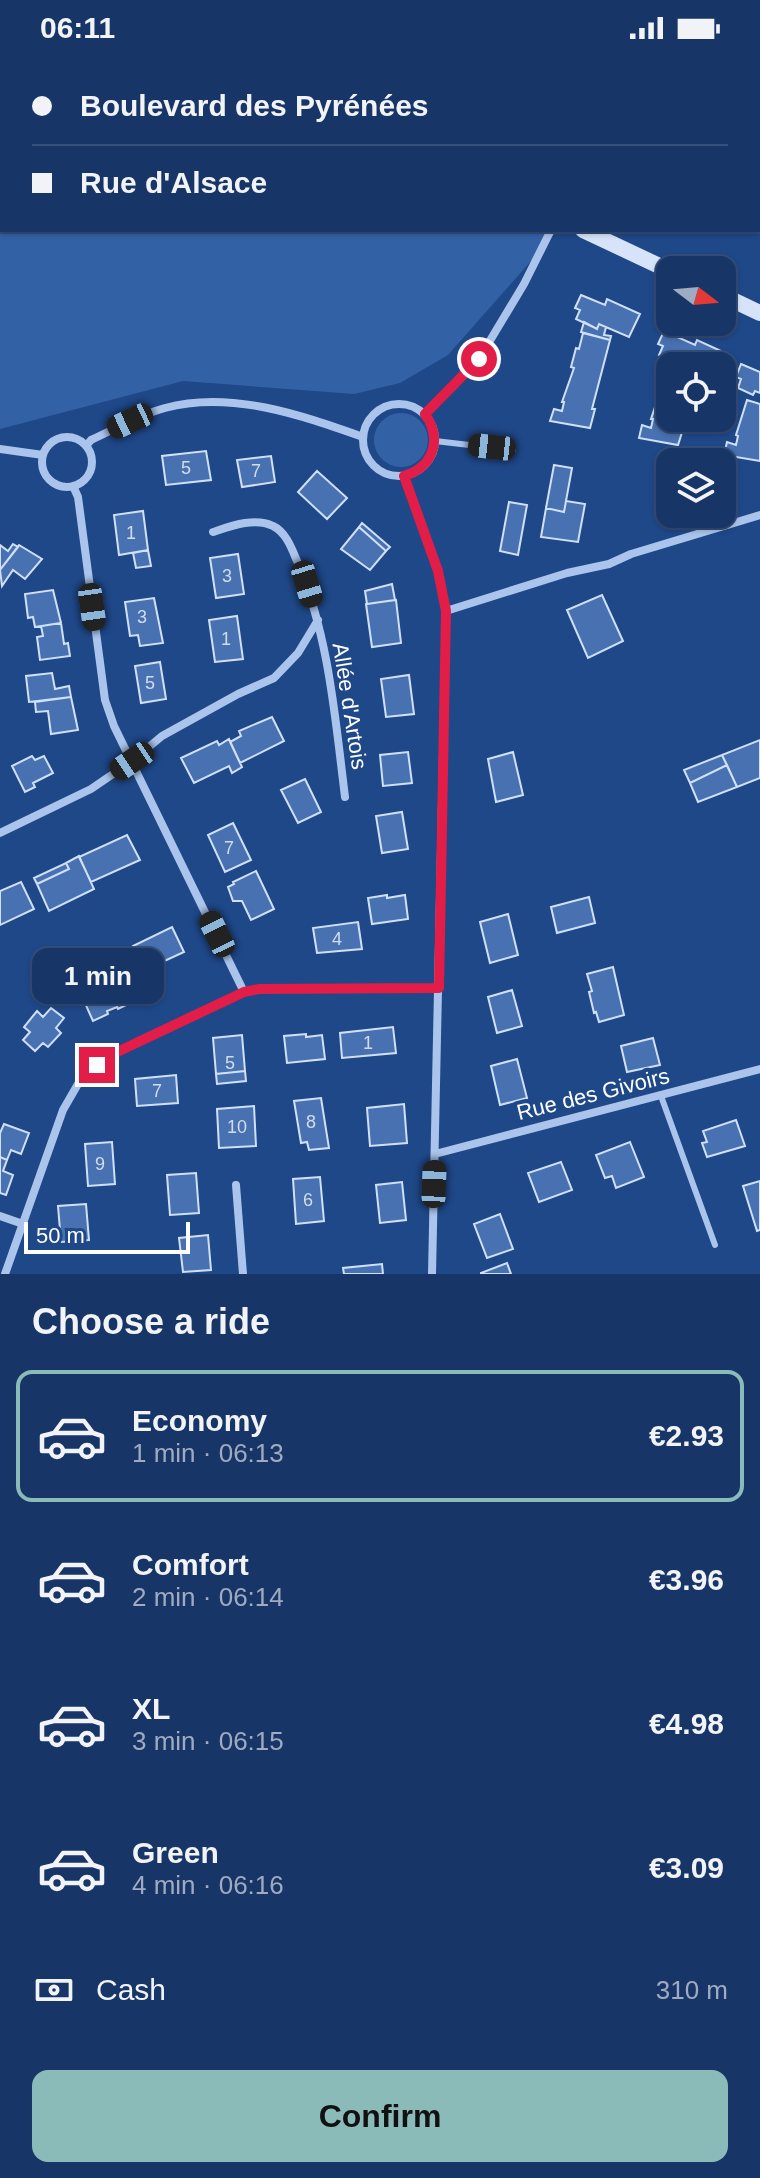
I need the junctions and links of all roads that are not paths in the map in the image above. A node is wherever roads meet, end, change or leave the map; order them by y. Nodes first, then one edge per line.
1 (550, 232) edge
2 (587, 232) edge
3 (656, 264) edge
4 (736, 302) edge
5 (760, 313) edge
6 (425, 414) junction
7 (363, 437) junction
8 (435, 441) junction
9 (86, 446) junction
10 (0, 449) edge
11 (513, 450) dead end
12 (43, 455) junction
13 (404, 476) junction
14 (73, 486) junction
15 (760, 515) edge
16 (213, 532) dead end
17 (446, 611) junction
18 (318, 620) junction
19 (132, 761) junction
20 (345, 797) dead end
21 (0, 833) edge
22 (439, 988) junction
23 (244, 992) junction
24 (760, 1069) edge
25 (661, 1096) junction
26 (435, 1154) junction
27 (236, 1185) dead end
28 (0, 1216) edge
29 (23, 1224) junction
30 (715, 1245) dead end
31 (5, 1274) edge
32 (243, 1274) edge
33 (432, 1274) edge

1 - 6 street
2 - 3 main road
4 - 5 main road
6 - 7 street
6 - 8 street
7 - 9 street
7 - 13 street
8 - 11 lane
8 - 13 street
9 - 12 street
9 - 14 street
10 - 12 street
12 - 14 street
13 - 17 street
14 - 19 street
15 - 17 street
16 - 18 street, Allée d'Artois
17 - 22 street
18 - 19 street, Allée d'Artois
18 - 20 street, Allée d'Artois
19 - 21 street, Allée d'Artois
19 - 23 street
22 - 23 street
22 - 26 street
23 - 29 street
24 - 25 street, Rue des Givoirs
25 - 26 street, Rue des Givoirs
25 - 30 lane
26 - 33 street
27 - 32 street
28 - 29 street
29 - 31 street

